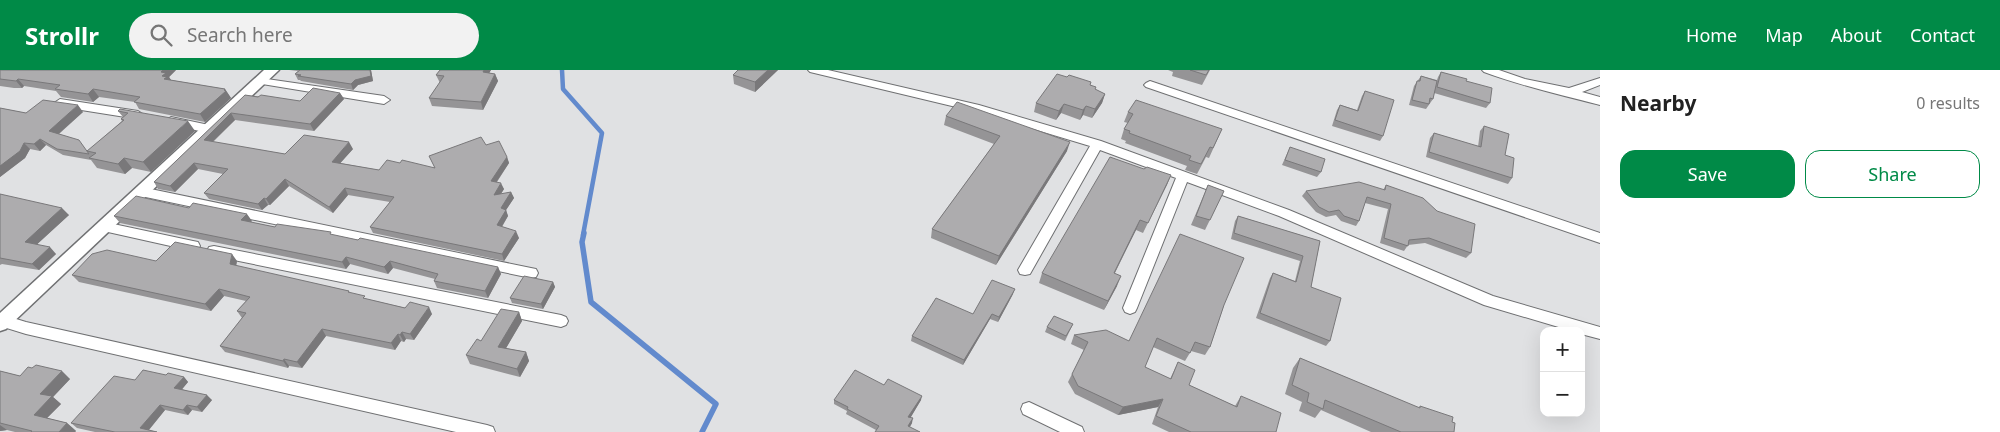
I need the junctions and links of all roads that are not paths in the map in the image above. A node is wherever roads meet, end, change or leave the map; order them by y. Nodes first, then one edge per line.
1 (272, 70) edge
2 (814, 70) edge
3 (1488, 70) edge
4 (260, 81) junction
5 (1600, 81) edge
6 (1150, 85) dead end
7 (1570, 92) junction
8 (384, 100) dead end
9 (50, 101) edge
10 (1600, 101) edge
11 (209, 129) junction
12 (1097, 144) junction
13 (1183, 176) junction
14 (141, 192) junction
15 (104, 227) junction
16 (1600, 238) edge
17 (1025, 270) dead end
18 (531, 274) dead end
19 (1130, 308) dead end
20 (561, 321) dead end
21 (2, 322) edge
22 (1600, 333) edge
23 (1029, 409) dead end
24 (487, 432) edge
25 (1076, 432) edge

1 - 4 street
2 - 12 street
3 - 7 street
4 - 8 street
4 - 11 street
5 - 7 street
6 - 16 street
7 - 10 street
9 - 11 street
11 - 14 street
12 - 13 street
12 - 17 street
13 - 19 street
13 - 22 street
14 - 15 street
14 - 18 street
15 - 20 street
15 - 21 street
21 - 24 street
23 - 25 street

